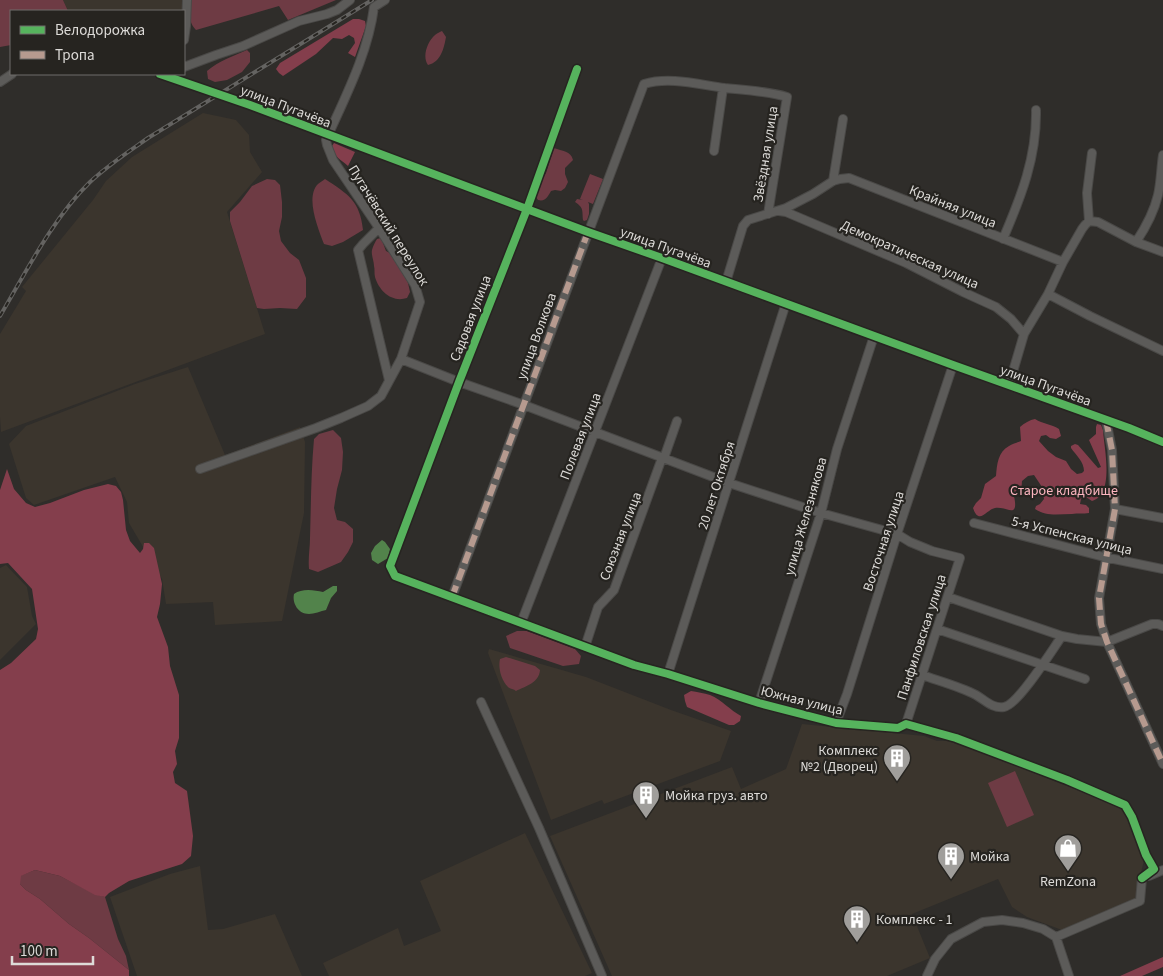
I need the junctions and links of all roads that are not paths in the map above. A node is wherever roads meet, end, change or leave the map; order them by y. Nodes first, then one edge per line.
1 (187, 0) edge
2 (350, 0) edge
3 (385, 0) edge
4 (185, 33) edge
5 (185, 68) edge
6 (577, 70) dead end
7 (10, 75) edge
8 (178, 77) edge
9 (0, 82) edge
10 (723, 88) junction
11 (1036, 110) dead end
12 (843, 119) dead end
13 (328, 135) junction
14 (714, 151) dead end
15 (1092, 153) dead end
16 (1163, 155) edge
17 (833, 181) junction
18 (526, 209) junction
19 (777, 211) junction
20 (768, 214) junction
21 (1089, 221) junction
22 (379, 228) junction
23 (588, 232) junction
24 (1003, 239) junction
25 (1136, 242) junction
26 (1163, 252) edge
27 (662, 258) junction
28 (1063, 262) junction
29 (726, 282) junction
30 (1048, 294) junction
31 (786, 303) junction
32 (1024, 334) junction
33 (874, 336) junction
34 (1163, 351) edge
35 (400, 358) junction
36 (953, 365) junction
37 (389, 380) junction
38 (458, 382) junction
39 (1009, 385) junction
40 (524, 404) junction
41 (677, 420) dead end
42 (1106, 420) junction
43 (595, 432) junction
44 (1163, 442) edge
45 (663, 458) junction
46 (200, 469) dead end
47 (729, 484) junction
48 (1115, 509) junction
49 (821, 513) junction
50 (1163, 518) edge
51 (974, 523) dead end
52 (897, 534) junction
53 (1106, 558) junction
54 (1163, 569) edge
55 (395, 576) joint
56 (452, 597) junction
57 (948, 597) junction
58 (521, 623) junction
59 (1163, 626) edge
60 (937, 628) junction
61 (1062, 636) junction
62 (1107, 642) junction
63 (585, 647) junction
64 (1042, 664) junction
65 (668, 674) junction
66 (922, 675) junction
67 (1085, 679) dead end
68 (480, 702) dead end
69 (759, 704) junction
70 (836, 723) junction
71 (906, 724) junction
72 (1163, 764) edge
73 (1163, 870) edge
74 (1142, 878) junction
75 (1056, 937) junction
76 (600, 975) edge
77 (927, 976) edge
78 (1069, 976) edge

1 - 4 street
2 - 5 street
3 - 13 street
6 - 18 street, Садовая улица
7 - 9 street
8 - 13 street, улица Пугачёва
10 - 14 street
10 - 20 street, Звёздная улица
10 - 23 street, улица Волкова
11 - 24 street
12 - 17 street
13 - 18 street, улица Пугачёва
13 - 22 street, Пугачёвский переулок
15 - 21 street
16 - 25 street
17 - 19 street
17 - 24 street, Крайняя улица
18 - 23 street, улица Пугачёва
18 - 38 street, Садовая улица
19 - 20 street
19 - 32 street, Демократическая улица
20 - 29 street
21 - 25 street
21 - 28 street
22 - 35 street, Пугачёвский переулок
22 - 37 street
23 - 27 street, улица Пугачёва
23 - 40 street, улица Волкова
24 - 28 street, Крайняя улица
25 - 26 street
27 - 29 street, улица Пугачёва
27 - 43 street, Полевая улица
28 - 30 street
29 - 31 street, улица Пугачёва
30 - 32 street
30 - 34 street
31 - 33 street, улица Пугачёва
31 - 47 street, 20 лет Октября
32 - 39 street
33 - 36 street, улица Пугачёва
33 - 49 street, улица Железнякова
35 - 37 street, Пугачёвский переулок
35 - 38 street
36 - 39 street, улица Пугачёва
36 - 52 street, Восточная улица
37 - 46 street, Пугачёвский переулок
38 - 40 street
38 - 55 street, Садовая улица
39 - 42 street, улица Пугачёва
40 - 43 street
40 - 56 street, улица Волкова
41 - 45 street, Союзная улица
42 - 44 street, улица Пугачёва
42 - 48 street
43 - 45 street
43 - 58 street, Полевая улица
45 - 47 street
45 - 63 street, Союзная улица
47 - 49 street
47 - 65 street, 20 лет Октября
48 - 50 street
48 - 53 street
49 - 52 street
49 - 69 street, улица Железнякова
51 - 53 street, 5-я Успенская улица
52 - 57 street, Панфиловская улица
52 - 70 street, Восточная улица
53 - 54 street, 5-я Успенская улица
53 - 62 street
55 - 56 street, Южная улица
56 - 58 street, Южная улица
57 - 60 street, Панфиловская улица
57 - 61 street
58 - 63 street, Южная улица
59 - 62 street
60 - 64 street
60 - 66 street, Панфиловская улица
61 - 62 street
61 - 64 street
62 - 72 street
63 - 65 street, Южная улица
64 - 66 street
64 - 67 street
65 - 69 street, Южная улица
66 - 71 street, Панфиловская улица
68 - 76 street
69 - 70 street, Южная улица
70 - 71 street, Южная улица
71 - 74 street, Южная улица
73 - 74 street
74 - 75 street
75 - 77 street
75 - 78 street

